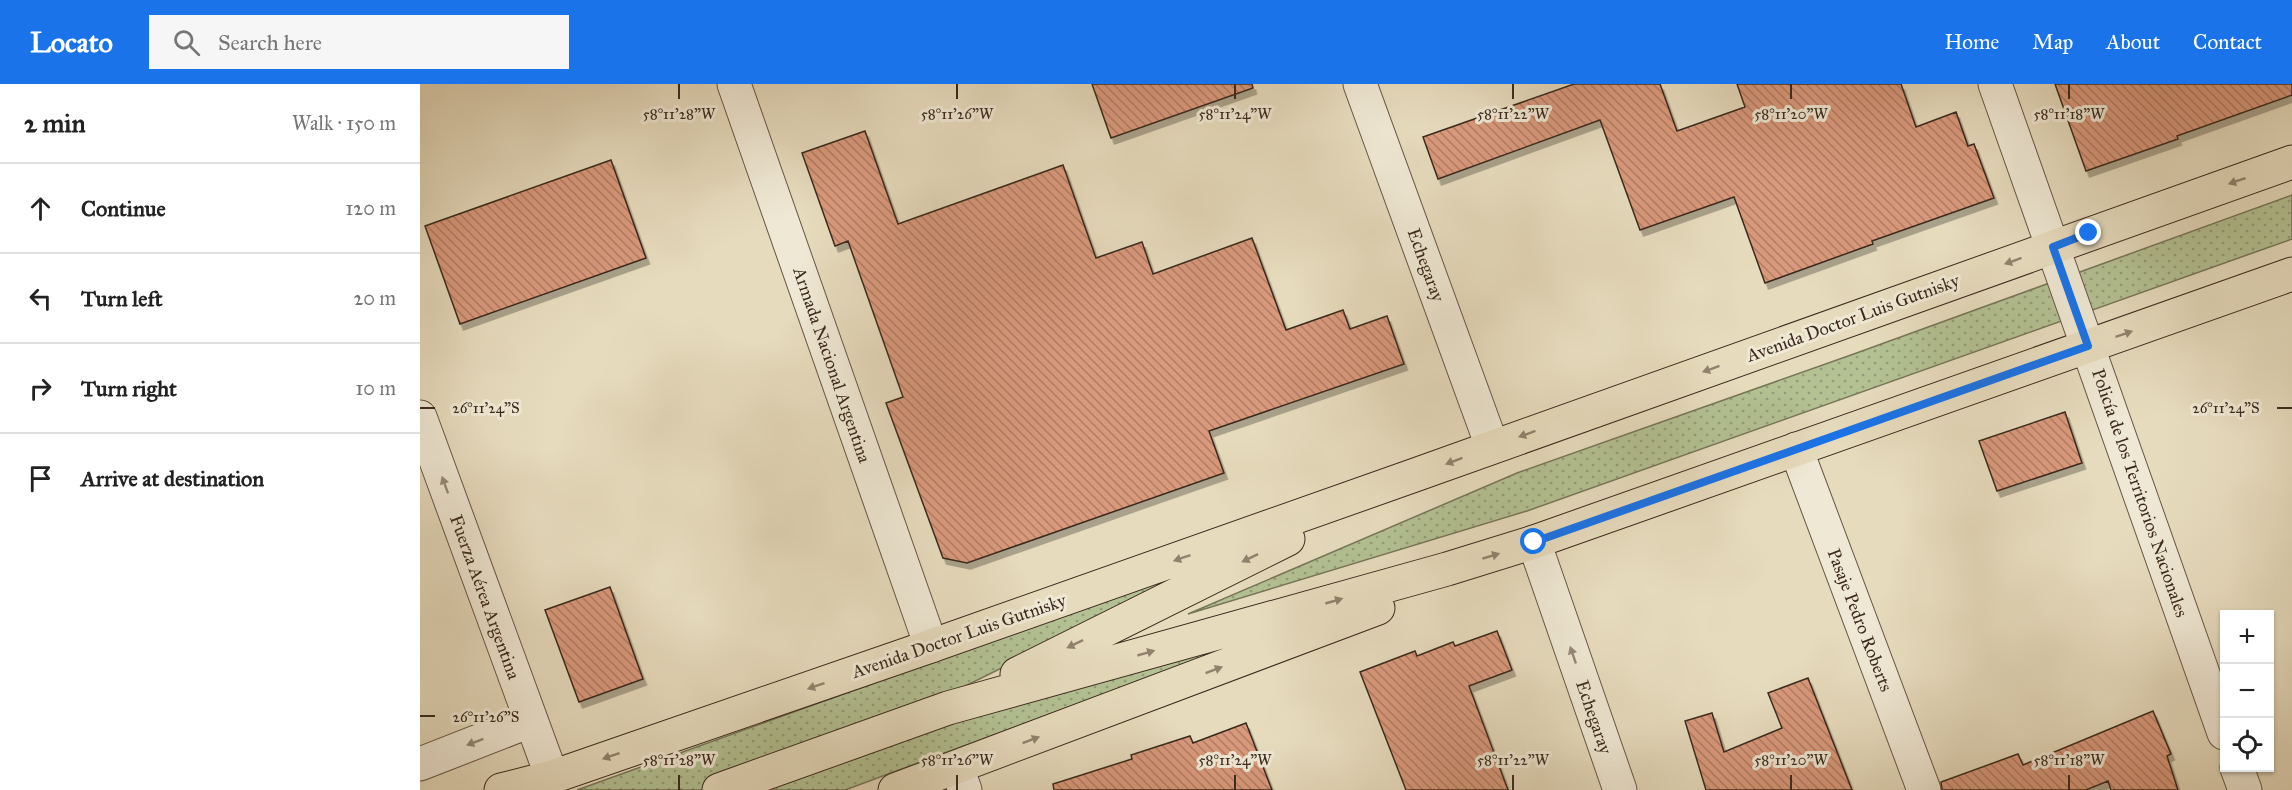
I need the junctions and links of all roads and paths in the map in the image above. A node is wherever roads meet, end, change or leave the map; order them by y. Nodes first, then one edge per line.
1 (734, 84) edge
2 (1360, 84) edge
3 (1995, 84) edge
4 (2292, 162) edge
5 (2053, 247) junction
6 (2292, 274) edge
7 (2088, 346) junction
8 (420, 417) edge
9 (1492, 446) junction
10 (1796, 449) junction
11 (1415, 475) junction
12 (1534, 542) junction
13 (1447, 569) junction
14 (931, 646) junction
15 (948, 708) junction
16 (530, 721) junction
17 (2220, 722) edge
18 (420, 764) edge
19 (2238, 772) edge
20 (552, 777) junction
21 (961, 779) edge
22 (501, 790) edge
23 (719, 790) edge
24 (895, 790) edge
25 (1620, 790) edge
26 (1924, 790) edge
27 (2245, 790) edge

1 - 14 street, Armada Nacional Argentina
2 - 9 street, Echegaray
3 - 5 street, Policía de los Territorios Nacionales
4 -> 5 main road, Avenida Doctor Luis Gutnisky
5 - 7 street, Policía de los Territorios Nacionales
5 -> 9 main road, Avenida Doctor Luis Gutnisky
7 -> 6 main road, Avenida Doctor Luis Gutnisky
7 - 10 main road, Avenida Doctor Luis Gutnisky
7 - 17 street, Policía de los Territorios Nacionales
16 -> 8 street, Fuerza Aérea Argentina
9 -> 11 main road, Avenida Doctor Luis Gutnisky
10 - 12 main road, Avenida Doctor Luis Gutnisky
10 - 26 street, Pasaje Pedro Roberts
11 -> 14 main road, Avenida Doctor Luis Gutnisky
11 -> 15 main road, Avenida Doctor Luis Gutnisky
13 -> 12 main road, Avenida Doctor Luis Gutnisky
25 -> 12 street, Echegaray
15 -> 13 main road, Avenida Doctor Luis Gutnisky
21 -> 13 main road, Avenida Doctor Luis Gutnisky
14 -> 20 main road, Avenida Doctor Luis Gutnisky
15 - 23 main road, Avenida Doctor Luis Gutnisky
16 -> 18 street
16 - 20 street, Fuerza Aérea Argentina
19 - 27 street
20 - 22 main road, Avenida Doctor Luis Gutnisky
21 - 24 main road, Avenida Doctor Luis Gutnisky

